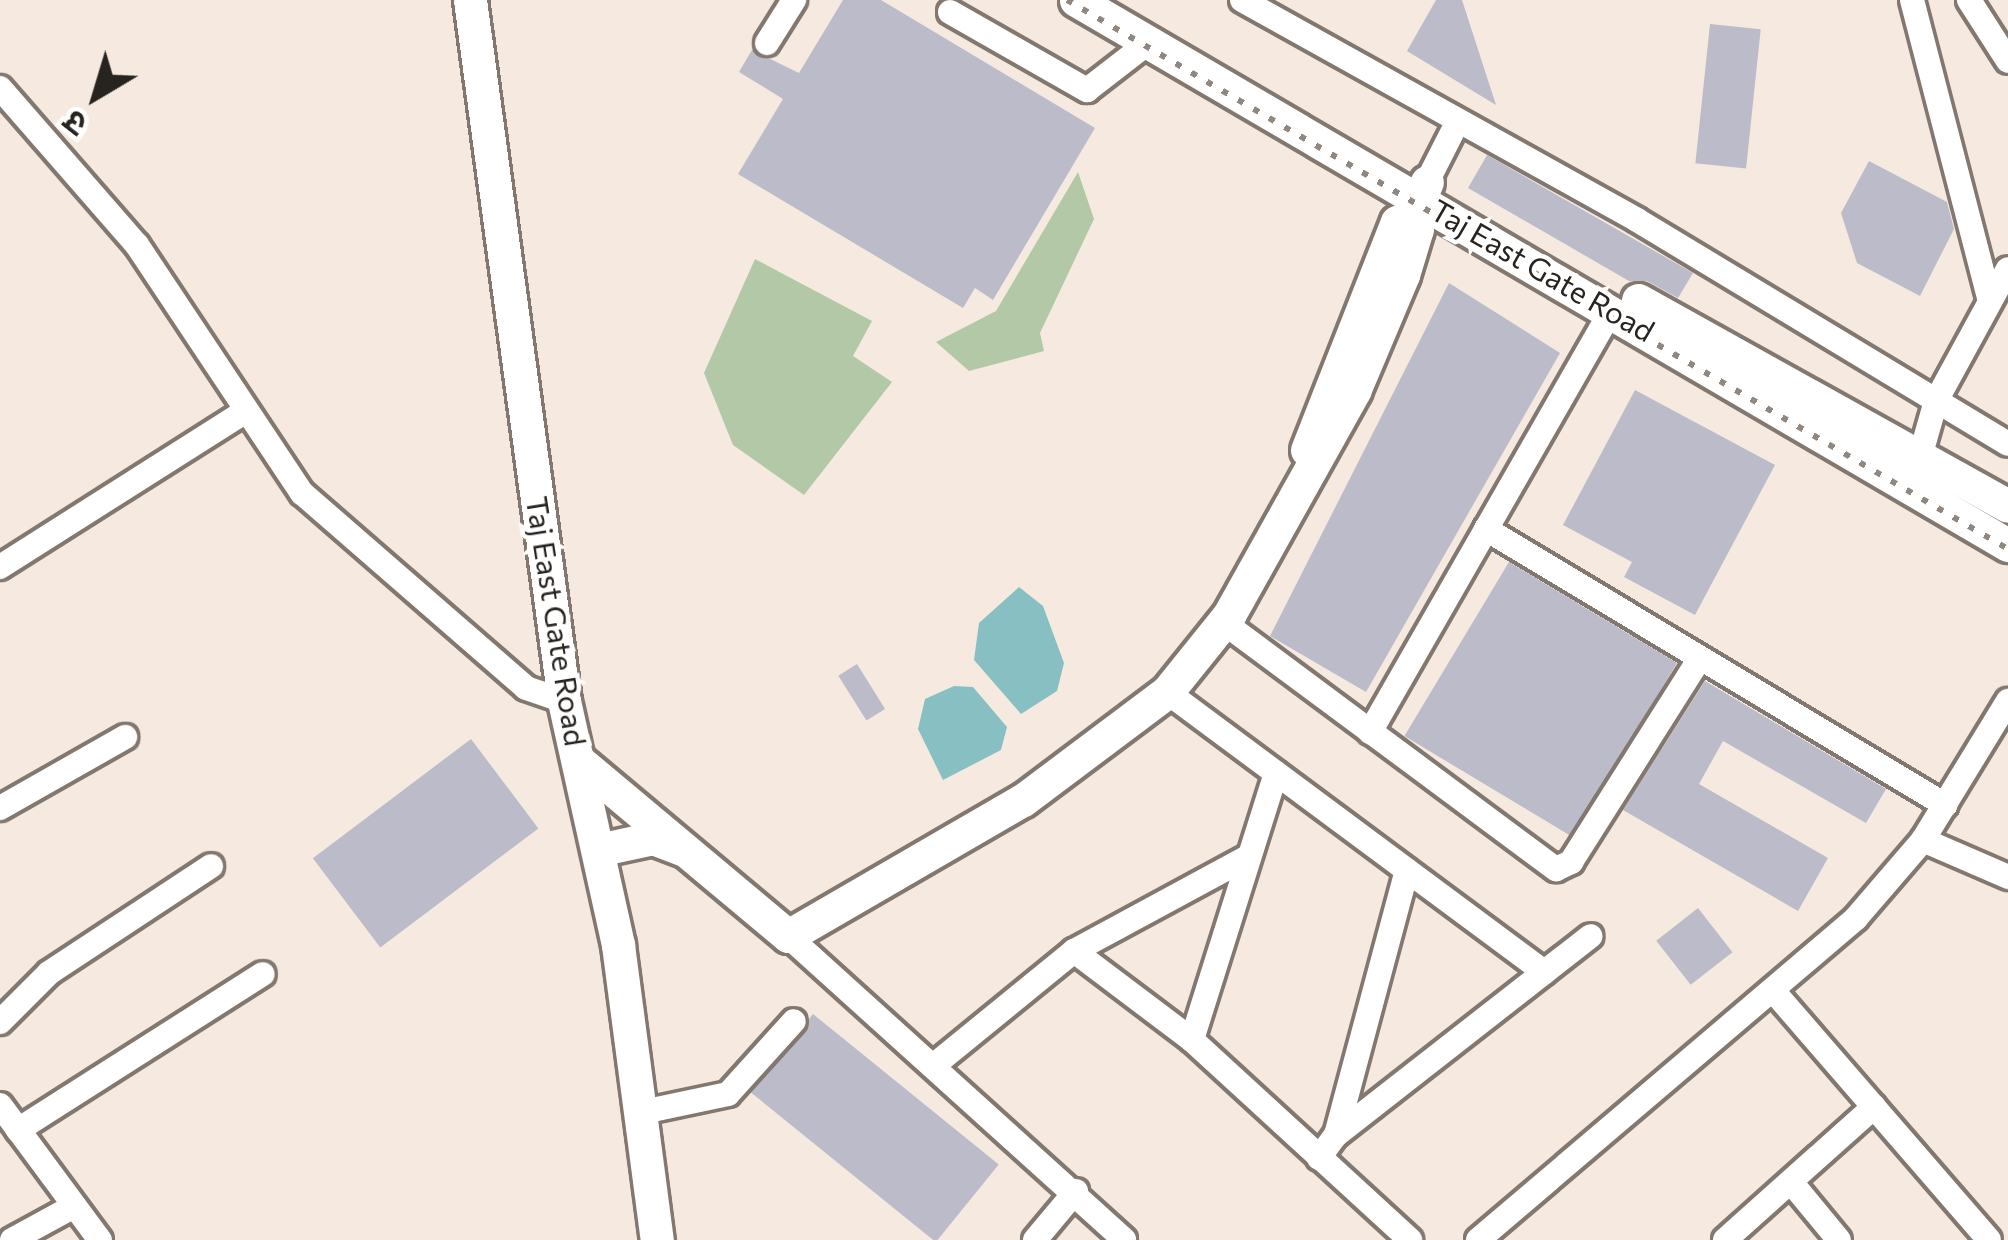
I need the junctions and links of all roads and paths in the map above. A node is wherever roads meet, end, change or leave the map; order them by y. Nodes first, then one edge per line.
1 (794, 0) edge
2 (1076, 0) edge
3 (1116, 0) edge
4 (1242, 0) edge
5 (1912, 0) edge
6 (1969, 0) edge
7 (480, 8) edge
8 (950, 12) dead end
9 (1149, 42) junction
10 (766, 43) dead end
11 (2008, 61) edge
12 (0, 88) edge
13 (1458, 122) junction
14 (1420, 199) junction
15 (2008, 269) edge
16 (1990, 301) junction
17 (1612, 309) junction
18 (1936, 401) junction
19 (243, 413) junction
20 (2008, 444) edge
21 (1920, 458) junction
22 (2008, 506) edge
23 (1486, 529) junction
24 (2008, 544) edge
25 (0, 567) edge
26 (1223, 622) junction
27 (1700, 658) junction
28 (1167, 692) junction
29 (564, 701) junction
30 (2008, 701) edge
31 (1370, 732) junction
32 (125, 737) dead end
33 (580, 762) junction
34 (1276, 772) junction
35 (1945, 805) junction
36 (0, 808) edge
37 (1922, 840) junction
38 (598, 850) junction
39 (702, 857) junction
40 (1248, 857) junction
41 (211, 866) dead end
42 (1407, 870) junction
43 (2008, 877) edge
44 (788, 936) junction
45 (1591, 936) dead end
46 (1074, 951) junction
47 (1544, 972) junction
48 (263, 974) dead end
49 (1775, 994) junction
50 (794, 1021) dead end
51 (0, 1022) edge
52 (1192, 1040) junction
53 (933, 1066) junction
54 (1874, 1107) junction
55 (1, 1108) edge
56 (638, 1113) junction
57 (18, 1130) junction
58 (1336, 1135) junction
59 (1319, 1158) junction
60 (1791, 1182) junction
61 (1076, 1191) junction
62 (74, 1206) junction
63 (12, 1240) edge
64 (100, 1240) edge
65 (657, 1240) edge
66 (1035, 1240) edge
67 (1124, 1240) edge
68 (1410, 1240) edge
69 (1478, 1240) edge
70 (1725, 1240) edge
71 (1839, 1240) edge
72 (1989, 1240) edge

1 - 10 street
2 - 9 main road, Taj East Gate Road
3 - 14 main road
4 - 13 street
5 - 16 street
6 - 11 street
7 - 29 main road, Taj East Gate Road
8 - 9 street
9 - 14 main road, Taj East Gate Road
12 - 19 street
13 - 14 street
13 - 18 street
14 - 17 main road, Taj East Gate Road
14 - 21 main road
14 - 26 main road
15 - 16 street
16 - 18 street
17 - 23 street
17 - 24 main road, Taj East Gate Road
18 - 20 street
18 - 21 street
19 - 25 street
19 - 29 street
21 - 22 main road
23 - 27 street
23 - 31 street
26 - 28 main road
26 - 31 street
27 - 31 street
27 - 35 street
28 - 34 street
28 - 44 main road
29 - 33 main road, Taj East Gate Road
30 - 35 street
32 - 36 street
33 - 38 main road, Taj East Gate Road
33 - 39 main road
34 - 40 street
34 - 42 street
35 - 37 street
37 - 43 street
37 - 49 street
38 - 39 main road
38 - 56 main road, Taj East Gate Road
39 - 44 main road
40 - 46 street
40 - 52 street
41 - 51 street
42 - 47 street
42 - 58 street
44 - 53 street
45 - 47 street
46 - 52 street
46 - 53 street
47 - 58 street
48 - 57 street
49 - 54 street
49 - 69 street
50 - 56 street
52 - 59 street
53 - 61 street
54 - 60 street
54 - 72 street
55 - 57 street
56 - 65 main road, Taj East Gate Road
57 - 62 street
58 - 59 street
59 - 68 street
60 - 70 street
60 - 71 street
61 - 66 street
61 - 67 street
62 - 63 street
62 - 64 street

